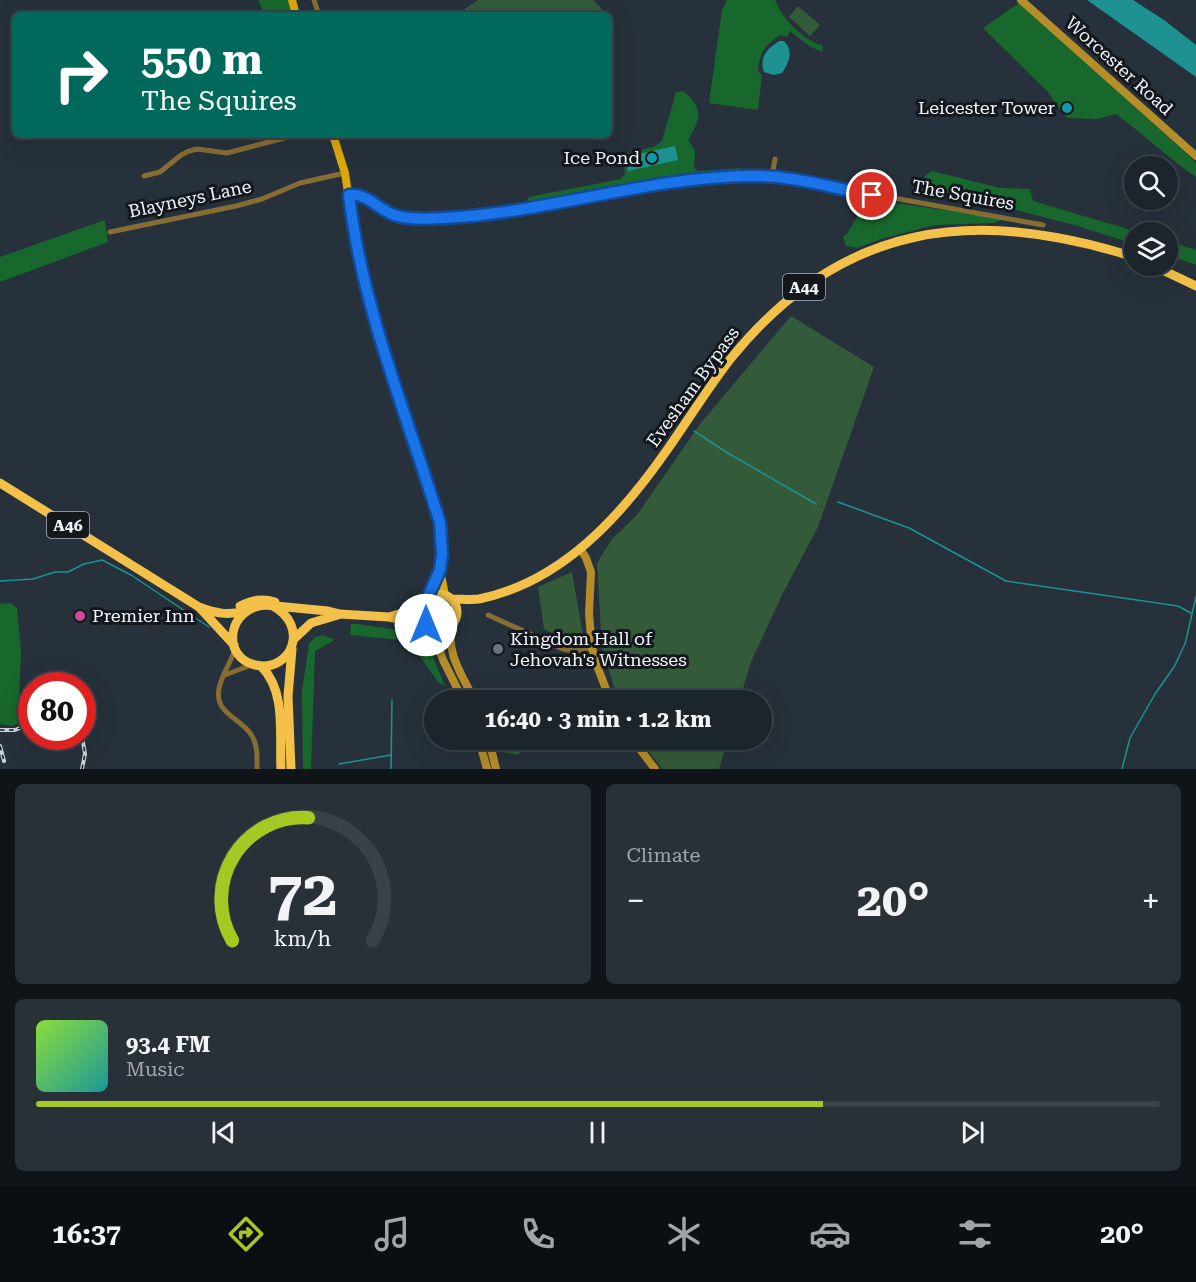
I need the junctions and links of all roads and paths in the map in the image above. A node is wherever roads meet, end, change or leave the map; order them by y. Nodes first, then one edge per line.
1 (1021, 0) edge
2 (284, 138) edge
3 (334, 138) edge
4 (1196, 156) edge
5 (776, 159) dead end
6 (345, 173) junction
7 (144, 176) dead end
8 (772, 176) junction
9 (876, 183) dead end
10 (349, 195) junction
11 (872, 195) junction
12 (1043, 225) dead end
13 (110, 232) dead end
14 (1124, 254) edge
15 (1175, 276) edge
16 (1196, 286) edge
17 (0, 483) edge
18 (580, 549) junction
19 (440, 570) junction
20 (449, 597) junction
21 (186, 598) junction
22 (478, 599) junction
23 (423, 604) junction
24 (273, 606) junction
25 (199, 607) junction
26 (291, 607) junction
27 (244, 611) junction
28 (340, 614) junction
29 (457, 615) junction
30 (488, 615) dead end
31 (389, 617) junction
32 (451, 626) junction
33 (429, 627) junction
34 (293, 643) junction
35 (235, 647) junction
36 (592, 648) junction
37 (257, 665) junction
38 (225, 675) junction
39 (458, 690) edge
40 (469, 690) edge
41 (606, 690) edge
42 (482, 750) edge
43 (491, 750) edge
44 (641, 750) edge
45 (257, 769) edge
46 (281, 769) edge
47 (291, 769) edge
48 (487, 769) edge
49 (496, 769) edge
50 (655, 769) edge

1 - 4 main road, Worcester Road
2 - 7 street
3 - 6 main road
5 - 8 street
6 - 10 main road
6 - 13 street, Blayneys Lane
8 - 10 street, The Squires
8 - 11 street, The Squires
9 - 11 street
10 - 19 main road
11 - 12 street, The Squires
14 - 18 highway, Evesham Bypass / A44
15 - 16 highway
17 - 21 highway, A46
18 - 22 highway, Evesham Bypass / A44
18 - 36 main road
19 - 20 main road
19 - 23 main road
20 - 22 highway, Evesham Bypass / A44
20 - 23 highway
20 - 29 highway
21 - 25 highway, A46
21 - 26 highway
22 - 29 highway, Evesham Bypass / A44
23 - 31 highway
23 - 33 highway
24 - 26 highway
24 - 27 highway
24 - 34 highway
25 - 27 highway, A46
25 - 35 highway, A46
26 - 28 highway
27 - 35 highway
28 - 31 highway
28 - 34 highway
29 - 32 highway
30 - 36 street
31 - 33 highway
32 - 33 highway
32 - 40 main road
33 - 39 main road
34 - 37 highway
34 - 47 highway
35 - 37 highway
35 - 38 street
36 - 41 main road
37 - 38 street
37 - 46 highway
38 - 45 street
42 - 48 main road
43 - 49 main road
44 - 50 main road

